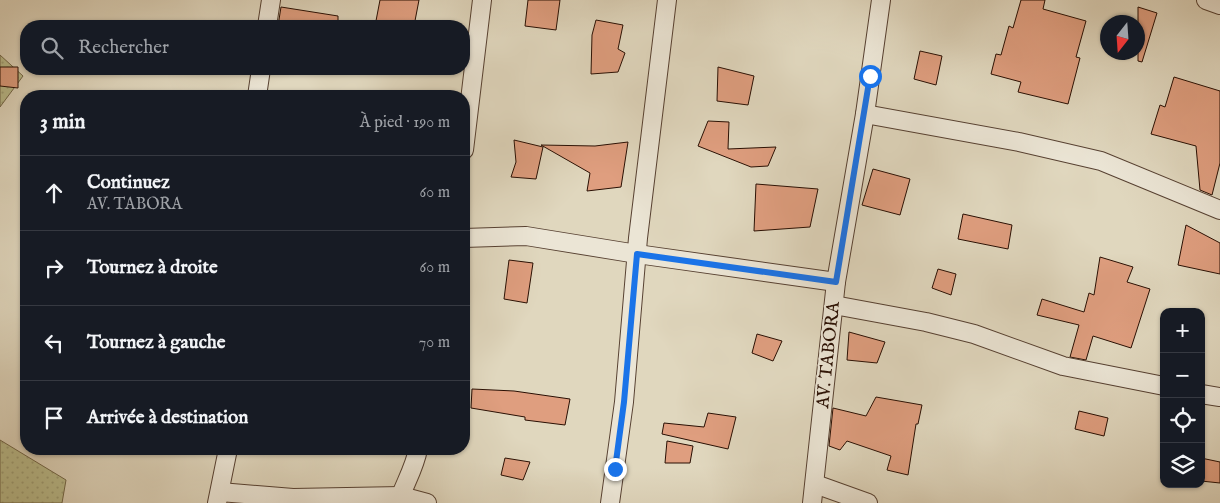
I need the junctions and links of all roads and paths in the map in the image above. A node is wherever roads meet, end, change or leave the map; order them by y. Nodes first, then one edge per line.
1 (271, 0) edge
2 (482, 0) edge
3 (667, 0) edge
4 (881, 0) edge
5 (1206, 0) edge
6 (1220, 5) edge
7 (268, 20) edge
8 (260, 75) edge
9 (258, 90) edge
10 (470, 100) edge
11 (865, 114) junction
12 (1220, 210) edge
13 (470, 238) edge
14 (637, 254) junction
15 (836, 282) junction
16 (834, 305) junction
17 (1160, 385) edge
18 (1205, 395) edge
19 (1220, 397) edge
20 (227, 455) edge
21 (416, 455) edge
22 (814, 484) junction
23 (218, 498) edge
24 (400, 499) edge
25 (426, 503) edge
26 (610, 503) edge
27 (812, 503) edge
28 (868, 503) edge

1 - 7 street
2 - 10 street
3 - 14 street
4 - 11 street, AV. TABORA
5 - 6 street
8 - 9 street
11 - 12 street
11 - 15 street, AV. TABORA
13 - 14 street
14 - 15 street
14 - 26 street
15 - 16 street, AV. TABORA
16 - 17 street
16 - 22 street, AV. TABORA
18 - 19 street
20 - 23 street
21 - 24 street
22 - 27 street, AV. TABORA
22 - 28 street
23 - 24 street
24 - 25 street

